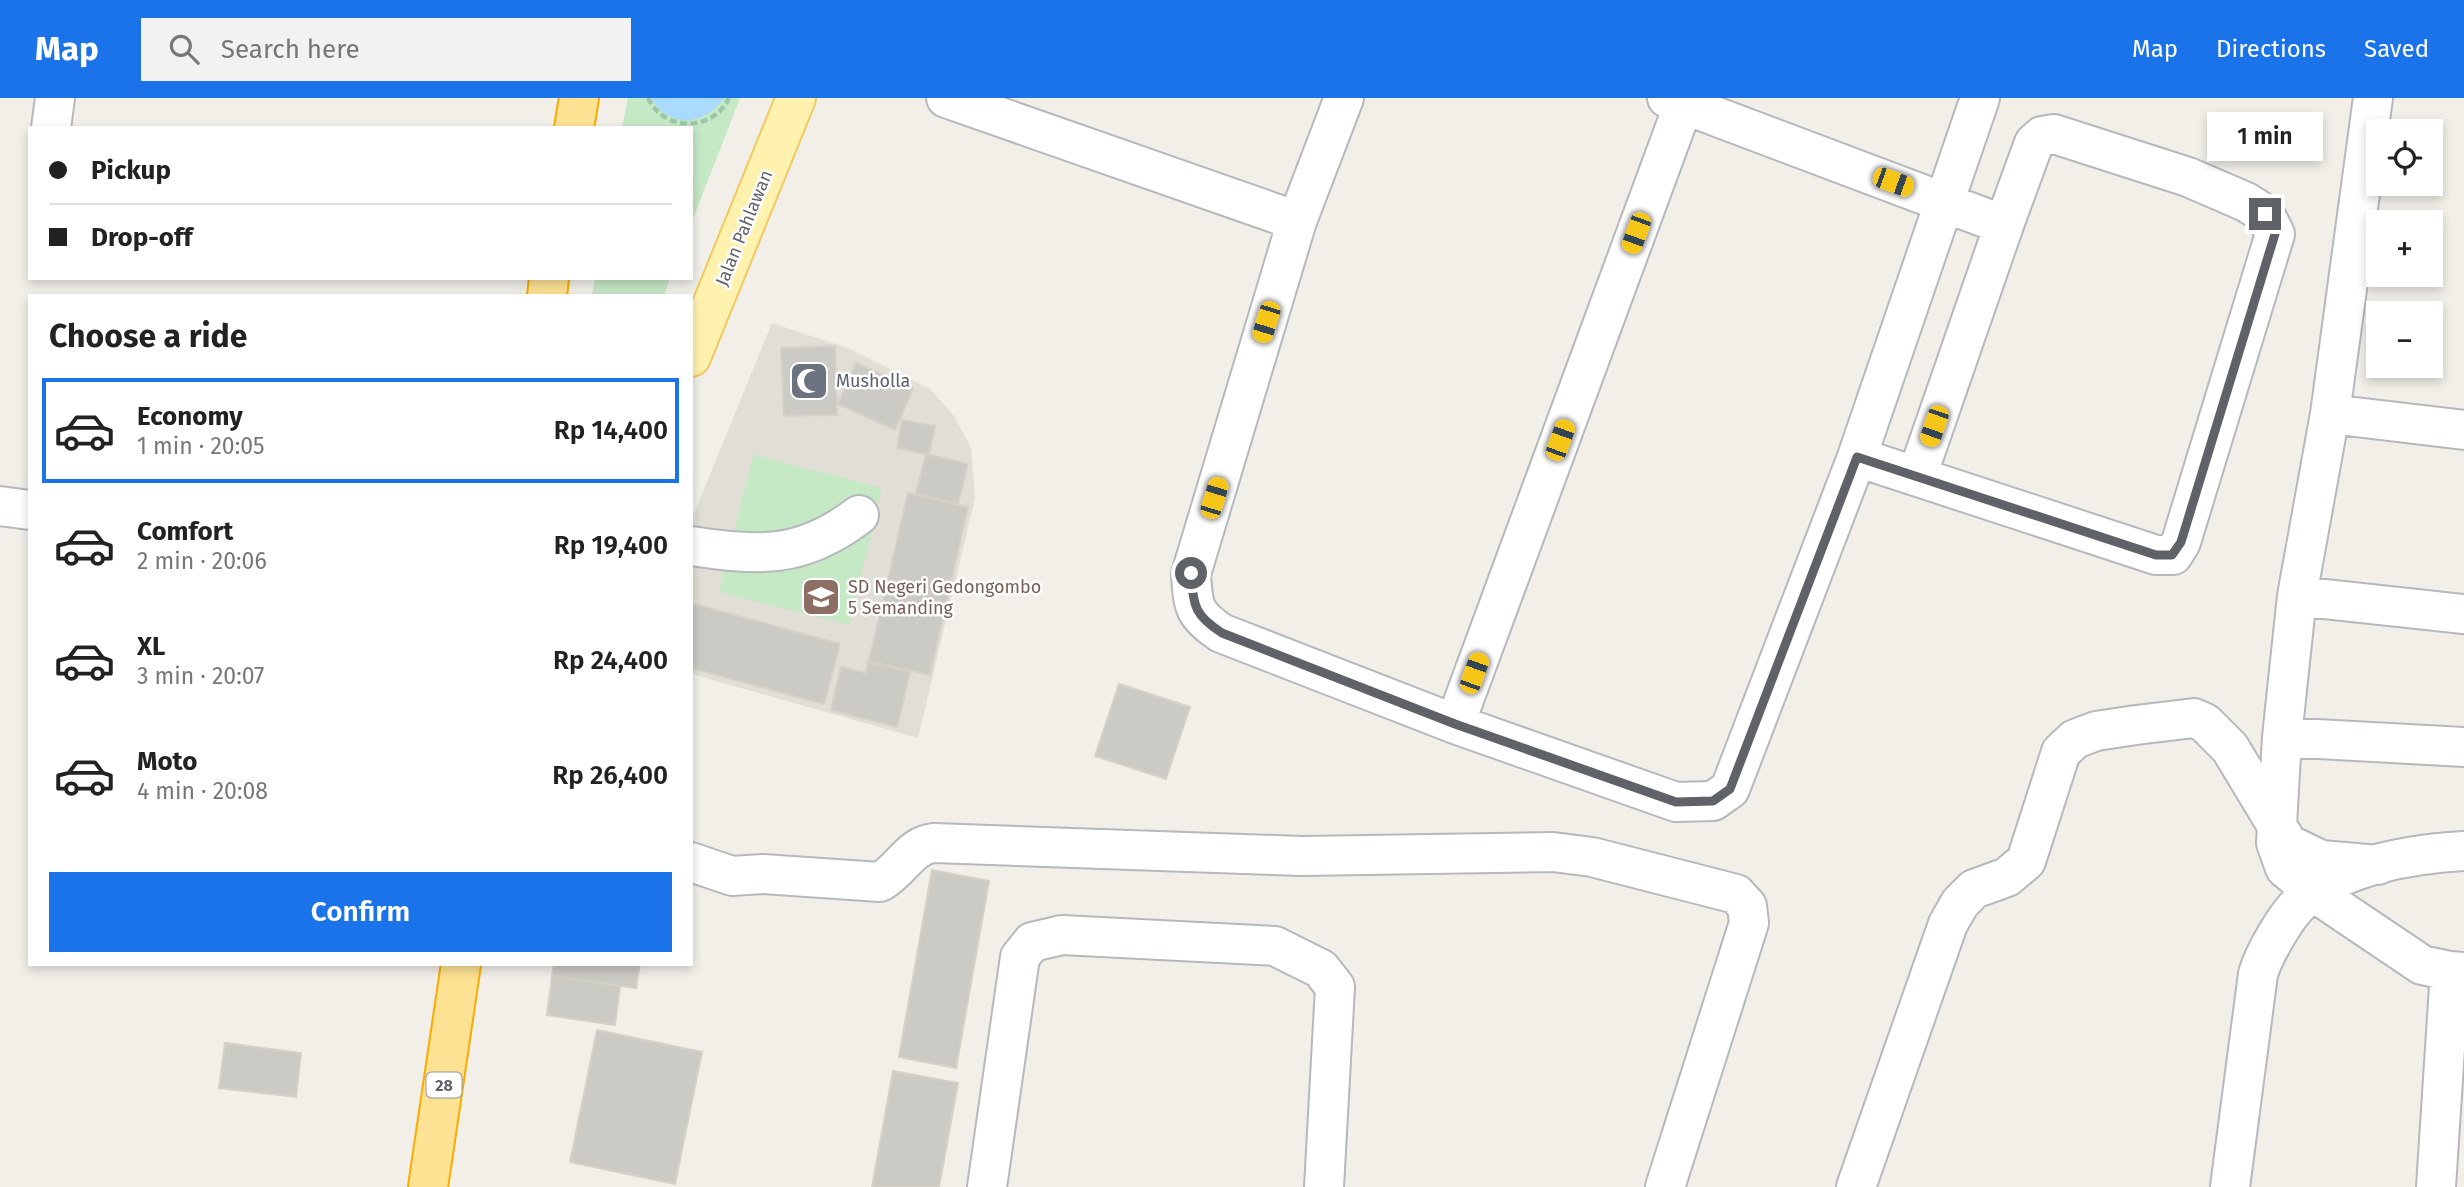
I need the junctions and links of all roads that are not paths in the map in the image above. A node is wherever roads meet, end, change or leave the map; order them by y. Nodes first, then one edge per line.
1 (54, 98) edge
2 (579, 98) edge
3 (796, 98) edge
4 (946, 98) edge
5 (1343, 98) edge
6 (1980, 98) edge
7 (2373, 98) edge
8 (1679, 100) edge
9 (51, 126) edge
10 (574, 126) edge
11 (1945, 201) junction
12 (1297, 221) junction
13 (2004, 225) junction
14 (693, 352) edge
15 (2330, 414) junction
16 (2464, 430) edge
17 (1857, 457) junction
18 (1917, 476) junction
19 (0, 506) edge
20 (28, 510) edge
21 (859, 515) dead end
22 (693, 546) edge
23 (2297, 596) junction
24 (2464, 614) edge
25 (1455, 724) junction
26 (2282, 737) junction
27 (2464, 747) edge
28 (2276, 822) junction
29 (2464, 851) edge
30 (693, 863) edge
31 (2378, 865) junction
32 (2315, 893) junction
33 (461, 970) edge
34 (2457, 972) edge
35 (428, 1187) edge
36 (987, 1187) edge
37 (1324, 1187) edge
38 (1665, 1187) edge
39 (1856, 1187) edge
40 (2230, 1187) edge
41 (2436, 1187) edge

1 - 9 street
2 - 10 highway
3 - 14 main road, Jalan Pahlawan
4 - 12 street
5 - 12 street
6 - 11 street
7 - 15 street
8 - 11 street
8 - 25 street
11 - 13 street
11 - 17 street
12 - 25 street
13 - 18 street
13 - 18 street
15 - 16 street
15 - 23 street
17 - 18 street
17 - 25 street
19 - 20 street
21 - 22 street
23 - 24 street
23 - 26 street
26 - 27 street
26 - 28 street
28 - 31 street
28 - 32 street
28 - 39 street
29 - 31 street
30 - 38 street
31 - 32 street
32 - 34 street
32 - 40 street
33 - 35 highway, 28
34 - 41 street
36 - 37 street

